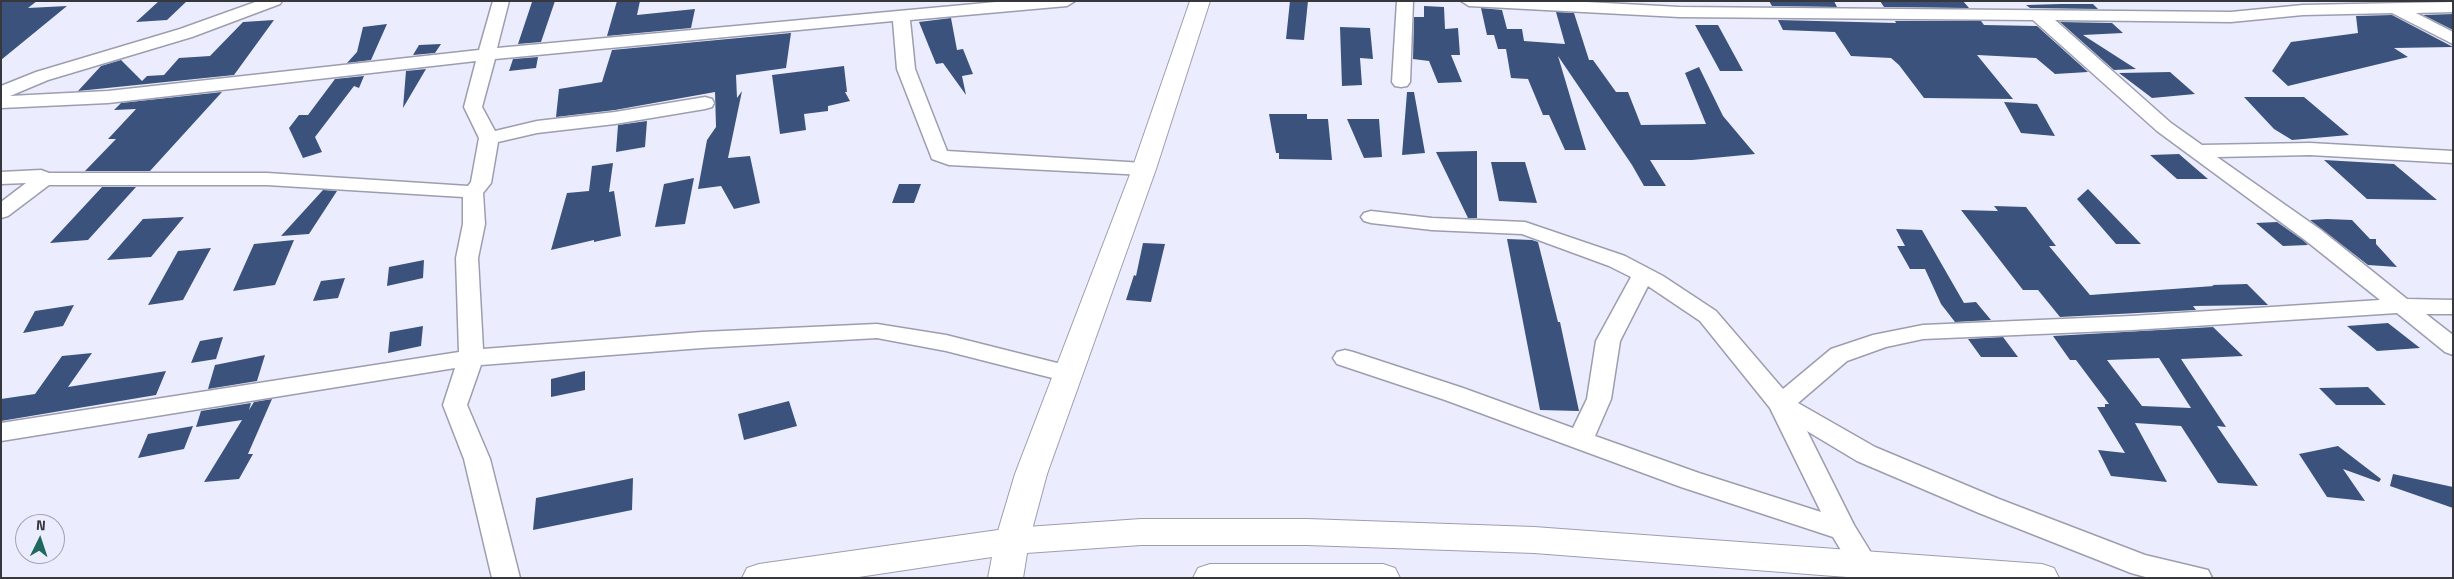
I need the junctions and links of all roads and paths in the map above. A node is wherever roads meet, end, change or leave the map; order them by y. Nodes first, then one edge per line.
1 (274, 1) edge
2 (502, 1) edge
3 (1068, 1) edge
4 (1200, 1) edge
5 (1405, 1) edge
6 (1468, 1) edge
7 (2019, 1) edge
8 (2093, 1) edge
9 (1043, 2) edge
10 (2389, 4) edge
11 (2296, 5) edge
12 (2453, 7) edge
13 (2038, 16) junction
14 (2111, 16) junction
15 (902, 17) junction
16 (2453, 39) edge
17 (488, 54) junction
18 (1, 76) edge
19 (42, 76) junction
20 (1401, 82) dead end
21 (1, 93) edge
22 (1, 102) edge
23 (706, 103) dead end
24 (489, 138) junction
25 (2197, 151) junction
26 (2453, 157) edge
27 (1144, 169) junction
28 (1, 178) edge
29 (44, 179) junction
30 (473, 192) junction
31 (1, 212) edge
32 (1370, 217) dead end
33 (1643, 275) junction
34 (2402, 306) junction
35 (2453, 308) edge
36 (2453, 346) edge
37 (471, 358) junction
38 (1345, 358) dead end
39 (1068, 374) junction
40 (1781, 404) junction
41 (1, 432) edge
42 (1580, 441) junction
43 (1843, 530) junction
44 (1012, 541) junction
45 (1864, 564) junction
46 (506, 578) edge
47 (759, 578) edge
48 (1006, 578) edge
49 (1210, 578) edge
50 (1383, 578) edge
51 (2042, 578) edge
52 (2198, 578) edge

1 - 19 street
2 - 17 street
3 - 9 street
4 - 27 main road
5 - 20 street
6 - 13 street
7 - 13 street
8 - 14 street
9 - 15 street
10 - 11 street
10 - 12 street
10 - 16 street
11 - 14 street
13 - 14 street
13 - 25 street
15 - 17 street
15 - 27 street
17 - 22 street
17 - 24 street
18 - 19 street
19 - 21 street
23 - 24 street
24 - 30 street
25 - 26 street
25 - 34 street
27 - 39 main road
28 - 29 street
29 - 30 street
29 - 31 street
30 - 37 street
32 - 33 street
33 - 40 street
33 - 42 street
34 - 35 street
34 - 36 street
34 - 40 street
37 - 39 street
37 - 41 street
37 - 46 street
38 - 42 street
39 - 44 main road
40 - 43 street
40 - 52 street
42 - 43 street
43 - 45 street
44 - 45 main road
44 - 47 main road
44 - 48 main road
45 - 51 main road
49 - 50 main road

